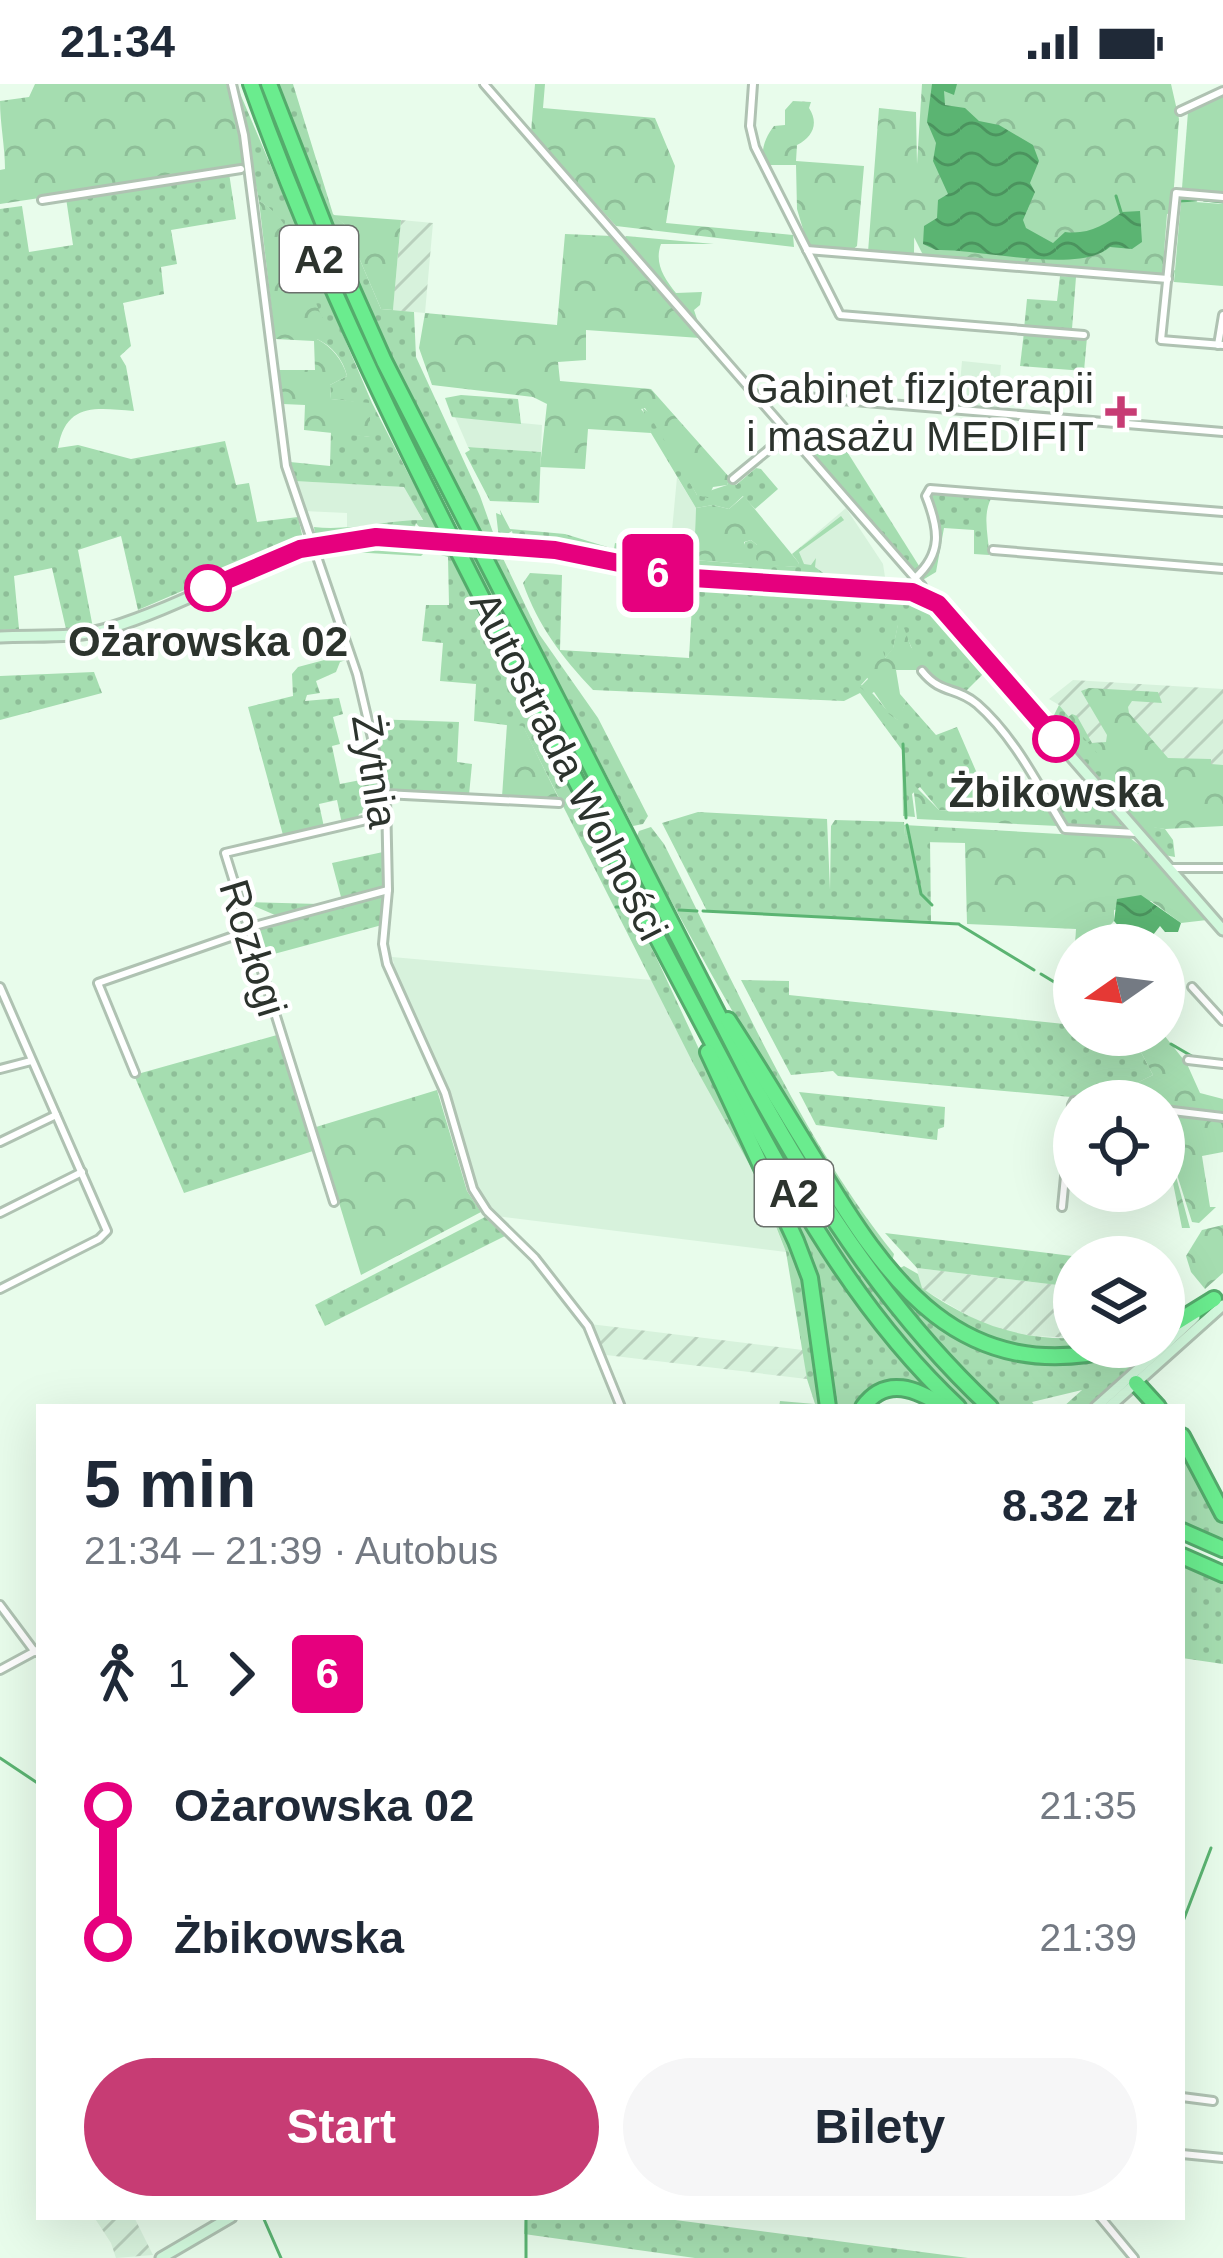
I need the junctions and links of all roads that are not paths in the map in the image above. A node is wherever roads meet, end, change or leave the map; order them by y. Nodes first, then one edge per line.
1 (232, 84) edge
2 (251, 84) edge
3 (269, 84) edge
4 (484, 84) edge
5 (753, 84) edge
6 (1223, 91) edge
7 (1180, 111) dead end
8 (241, 169) dead end
9 (1223, 197) edge
10 (42, 200) dead end
11 (805, 250) junction
12 (1168, 279) junction
13 (1223, 315) edge
14 (1084, 335) dead end
15 (1221, 345) edge
16 (758, 399) junction
17 (788, 432) junction
18 (1223, 432) edge
19 (779, 444) junction
20 (798, 444) junction
21 (733, 479) dead end
22 (1223, 512) edge
23 (313, 545) junction
24 (993, 550) dead end
25 (1223, 569) edge
26 (915, 578) junction
27 (924, 595) junction
28 (0, 637) edge
29 (922, 671) dead end
30 (385, 794) junction
31 (559, 802) dead end
32 (388, 815) junction
33 (1138, 833) junction
34 (1169, 868) junction
35 (1223, 868) edge
36 (388, 890) junction
37 (247, 929) junction
38 (1223, 930) edge
39 (665, 954) junction
40 (701, 979) junction
41 (0, 986) edge
42 (1192, 987) dead end
43 (3, 1001) edge
44 (1223, 1021) edge
45 (33, 1060) junction
46 (1187, 1060) dead end
47 (1223, 1064) edge
48 (0, 1070) edge
49 (135, 1072) dead end
50 (1185, 1112) edge
51 (57, 1115) junction
52 (1223, 1117) edge
53 (0, 1142) edge
54 (82, 1172) junction
55 (334, 1202) dead end
56 (0, 1213) edge
57 (0, 1289) edge
58 (1220, 1298) edge
59 (1185, 1318) edge
60 (1185, 1328) edge
61 (1053, 1354) edge
62 (1143, 1368) edge
63 (1129, 1383) junction
64 (621, 1404) edge
65 (828, 1404) edge
66 (866, 1404) edge
67 (940, 1404) edge
68 (955, 1404) edge
69 (987, 1404) edge
70 (1100, 1404) edge
71 (1112, 1404) edge
72 (1154, 1404) edge
73 (1185, 1442) edge
74 (1223, 1514) edge
75 (1185, 1533) edge
76 (1223, 1549) edge
77 (1185, 1557) edge
78 (1223, 1574) edge
79 (0, 1605) edge
80 (36, 1649) edge
81 (36, 1651) edge
82 (0, 1670) edge
83 (1185, 2097) edge
84 (1213, 2101) dead end
85 (1185, 2154) edge
86 (1223, 2158) edge
87 (226, 2220) edge
88 (1102, 2220) edge
89 (161, 2258) edge
90 (1134, 2258) edge

1 - 23 street, Żytnia
2 - 39 highway, Autostrada Wolności / A2
3 - 40 highway, Autostrada Wolności / A2
4 - 16 street
5 - 11 street
6 - 7 street
8 - 10 street
9 - 12 street
11 - 12 street
11 - 14 street
12 - 15 street
13 - 15 street
16 - 17 street
16 - 18 street
17 - 19 street
17 - 20 street
19 - 20 street
19 - 21 street
20 - 26 street
22 - 26 street
23 - 27 main road, bridge
23 - 28 main road
23 - 30 street, Żytnia
24 - 25 street
26 - 27 street
27 - 33 main road
29 - 33 street
30 - 31 street
30 - 32 street, Żytnia
32 - 36 street, Żytnia
32 - 37 street, Rozłogi
33 - 34 main road
34 - 35 street
34 - 38 main road
36 - 37 street
36 - 64 street, Żytnia
37 - 49 street
37 - 55 street, Rozłogi
39 - 65 highway
39 - 68 highway, Autostrada Wolności / A2
40 - 61 highway
40 - 69 highway, Autostrada Wolności / A2
41 - 43 street
42 - 44 street
43 - 45 street
45 - 48 street
45 - 51 street
46 - 47 street
50 - 52 street
51 - 53 street
51 - 54 street
54 - 56 street
54 - 57 street
58 - 59 highway
58 - 60 main road
58 - 63 main road
62 - 63 main road
63 - 70 main road
63 - 71 main road
63 - 72 highway
66 - 67 highway
73 - 74 highway
75 - 76 highway
77 - 78 highway
79 - 80 street
81 - 82 street
83 - 84 street
85 - 86 street
87 - 89 main road
88 - 90 street

